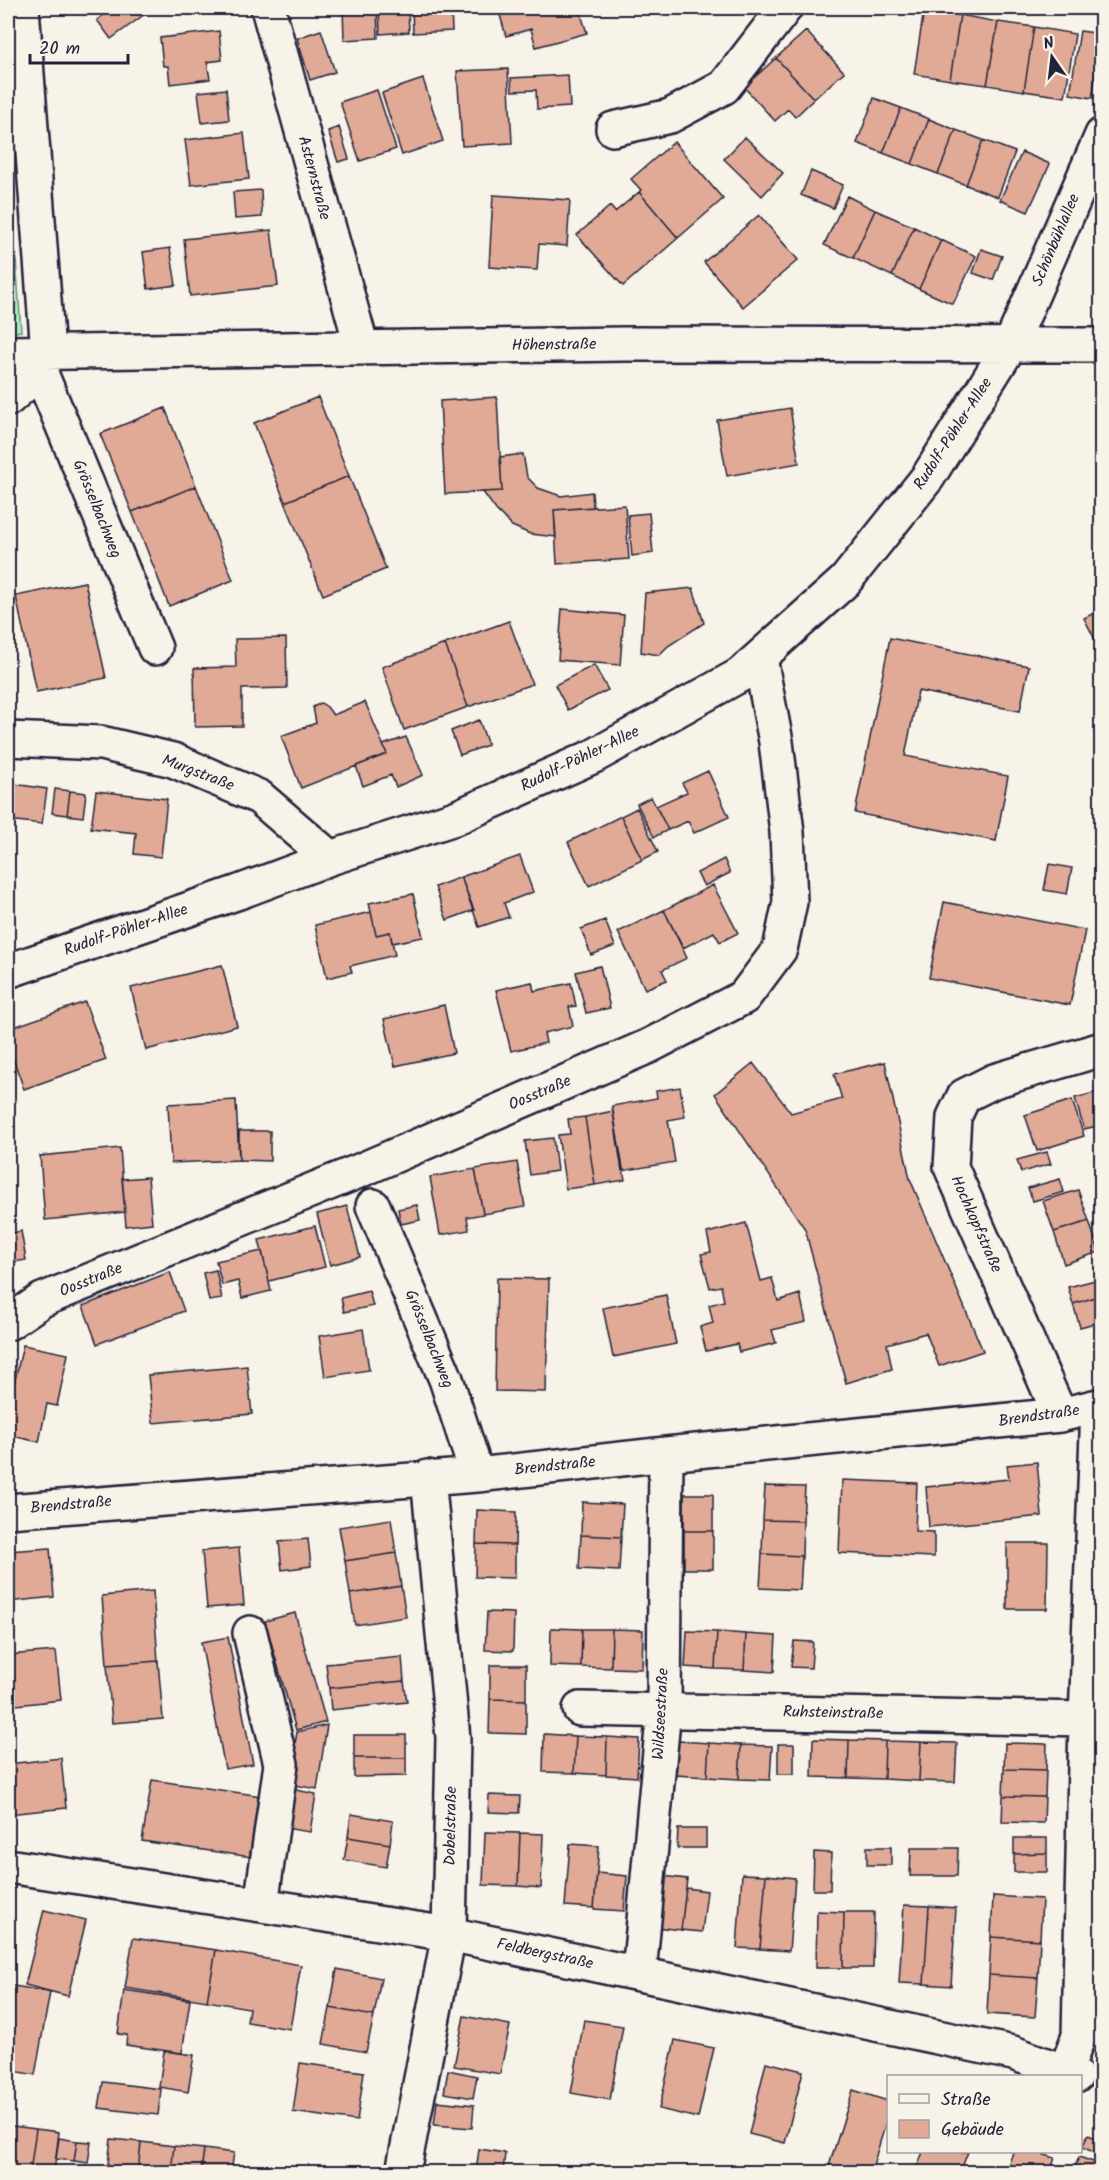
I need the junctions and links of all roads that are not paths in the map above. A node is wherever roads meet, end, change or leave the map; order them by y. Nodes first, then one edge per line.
1 (22, 8) edge
2 (268, 8) edge
3 (785, 8) edge
4 (613, 129) dead end
5 (1101, 135) edge
6 (1011, 344) junction
7 (1101, 345) edge
8 (362, 348) junction
9 (8, 353) edge
10 (44, 361) junction
11 (8, 399) edge
12 (155, 648) dead end
13 (760, 658) junction
14 (8, 738) edge
15 (330, 858) junction
16 (8, 971) edge
17 (1101, 1049) edge
18 (374, 1206) dead end
19 (8, 1323) edge
20 (1100, 1406) edge
21 (1060, 1415) junction
22 (666, 1454) junction
23 (477, 1475) junction
24 (428, 1477) junction
25 (8, 1510) edge
26 (250, 1633) dead end
27 (580, 1709) dead end
28 (664, 1709) junction
29 (1086, 1719) junction
30 (1094, 1764) edge
31 (8, 1866) edge
32 (261, 1905) junction
33 (449, 1934) junction
34 (639, 1973) junction
35 (1071, 2075) edge
36 (1074, 2075) edge
37 (1082, 2080) edge
38 (1101, 2089) edge
39 (403, 2172) edge

1 - 10 street, Grösselbachweg
2 - 8 street, Asternstraße
3 - 4 street
5 - 6 street, Schönbühlallee
6 - 7 street, Höhenstraße
6 - 8 street, Höhenstraße
6 - 13 street, Rudolf-Pöhler-Allee
8 - 10 street, Höhenstraße
9 - 10 street, Höhenstraße
10 - 11 street
10 - 12 street, Grösselbachweg
13 - 15 street, Rudolf-Pöhler-Allee
13 - 19 street, Oosstraße
14 - 15 street, Murgstraße
15 - 16 street, Rudolf-Pöhler-Allee
17 - 21 street, Hochkopfstraße
18 - 23 street, Grösselbachweg
20 - 21 street, Brendstraße
20 - 29 street
21 - 22 street, Brendstraße
22 - 23 street, Brendstraße
22 - 28 street, Wildseestraße
23 - 24 street, Brendstraße
24 - 25 street, Brendstraße
24 - 33 street, Dobelstraße
26 - 32 street
27 - 28 street, Ruhsteinstraße
28 - 29 street, Ruhsteinstraße
28 - 34 street, Wildseestraße
29 - 30 street
30 - 36 street
31 - 32 street, Feldbergstraße
32 - 33 street, Feldbergstraße
33 - 34 street, Feldbergstraße
33 - 39 street, Dobelstraße
34 - 35 street, Feldbergstraße
37 - 38 street, Feldbergstraße

